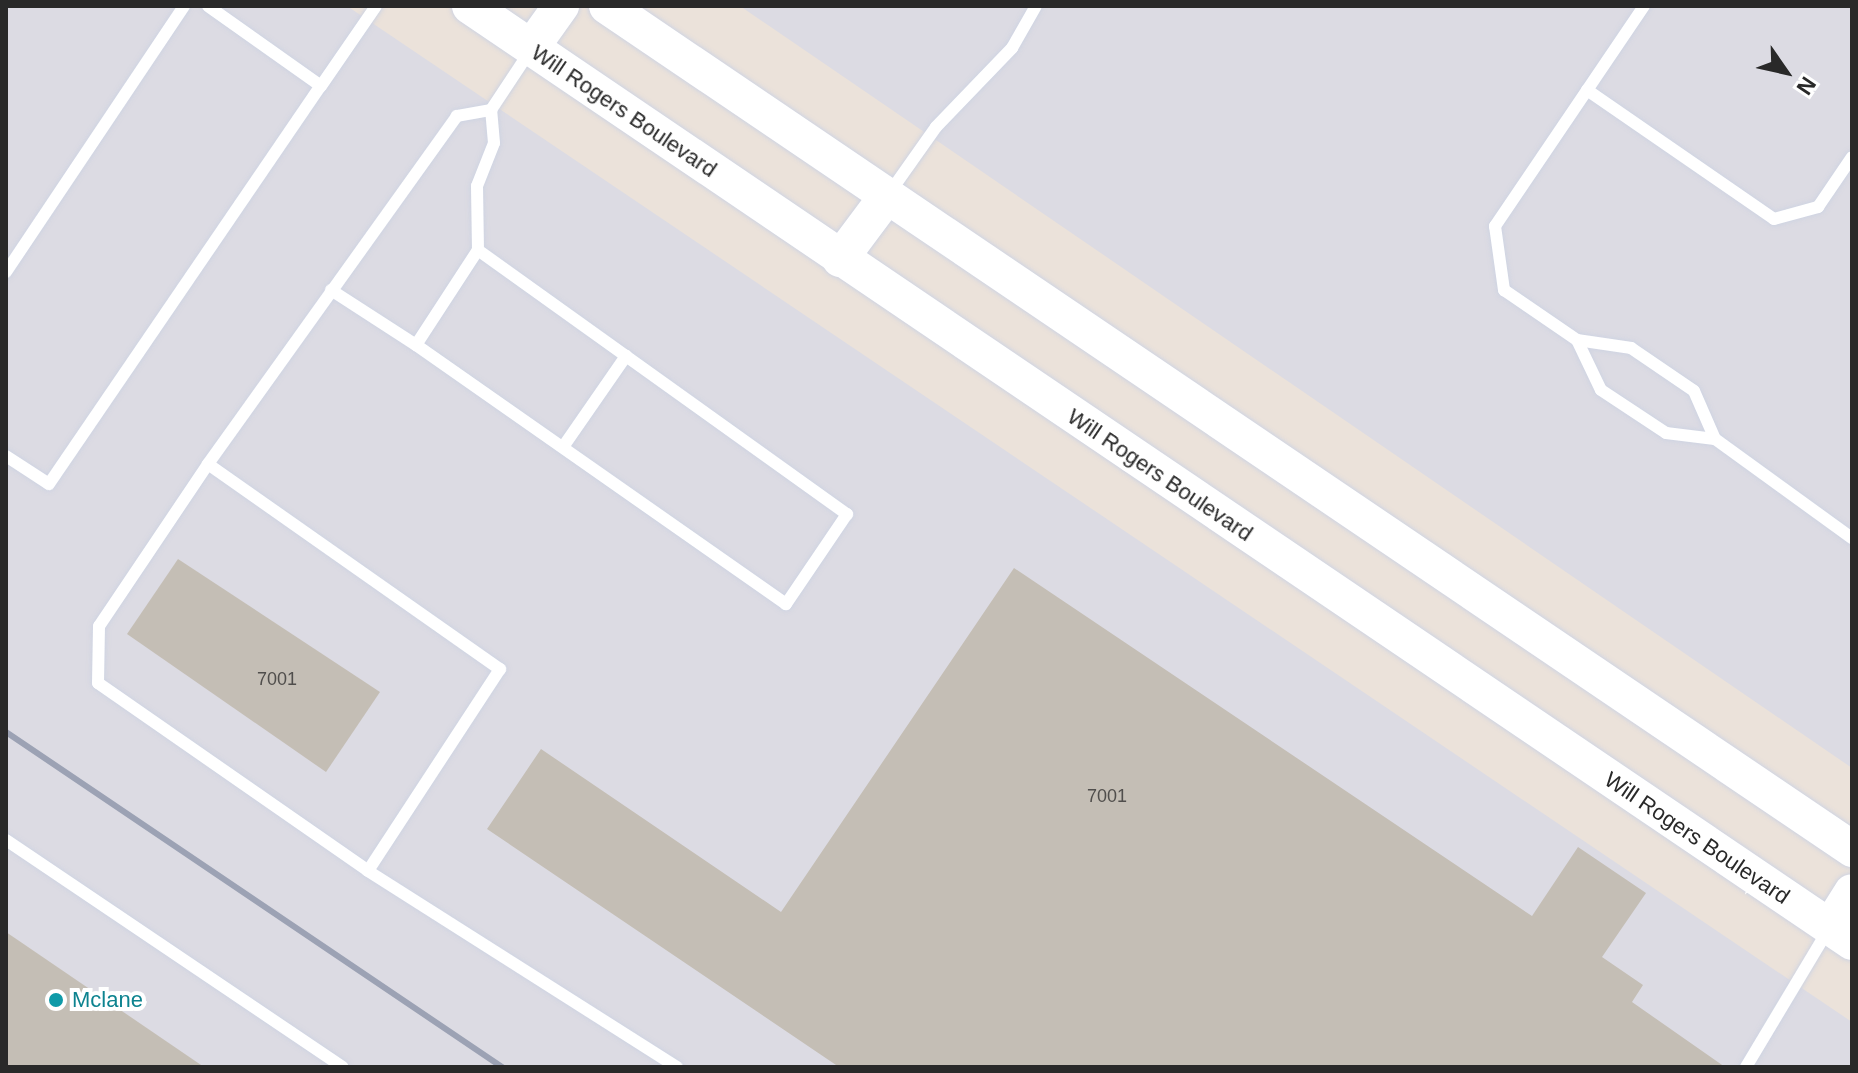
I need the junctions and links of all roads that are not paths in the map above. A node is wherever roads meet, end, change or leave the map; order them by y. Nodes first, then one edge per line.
1 (184, 6) edge
2 (208, 6) edge
3 (376, 6) edge
4 (470, 6) edge
5 (561, 6) edge
6 (607, 6) edge
7 (1036, 6) edge
8 (1644, 6) edge
9 (531, 48) junction
10 (321, 86) junction
11 (1587, 90) junction
12 (491, 110) junction
13 (1852, 157) edge
14 (887, 196) junction
15 (478, 250) junction
16 (840, 259) junction
17 (6, 272) edge
18 (331, 290) junction
19 (1577, 340) junction
20 (416, 345) junction
21 (626, 356) junction
22 (1715, 439) junction
23 (563, 447) junction
24 (6, 456) edge
25 (208, 464) junction
26 (1852, 538) edge
27 (6, 840) edge
28 (1852, 849) edge
29 (368, 871) junction
30 (1852, 892) edge
31 (1841, 935) edge
32 (343, 1067) edge
33 (677, 1067) edge
34 (1746, 1067) edge

1 - 17 lane
2 - 10 lane
3 - 10 lane
4 - 9 main road, Will Rogers Boulevard
5 - 9 main road
6 - 14 main road
7 - 14 lane
8 - 11 lane
9 - 12 lane
9 - 16 main road, Will Rogers Boulevard
10 - 24 lane
11 - 13 lane
11 - 19 lane
12 - 15 lane
12 - 18 lane
14 - 16 main road
14 - 28 main road
15 - 20 lane
15 - 21 lane
16 - 31 main road, Will Rogers Boulevard
18 - 20 lane
18 - 25 lane
19 - 22 lane
19 - 22 lane
20 - 23 lane
21 - 23 lane
21 - 23 lane
22 - 26 lane
25 - 29 lane
25 - 29 lane
27 - 32 lane
29 - 33 lane
30 - 31 main road
31 - 34 lane

